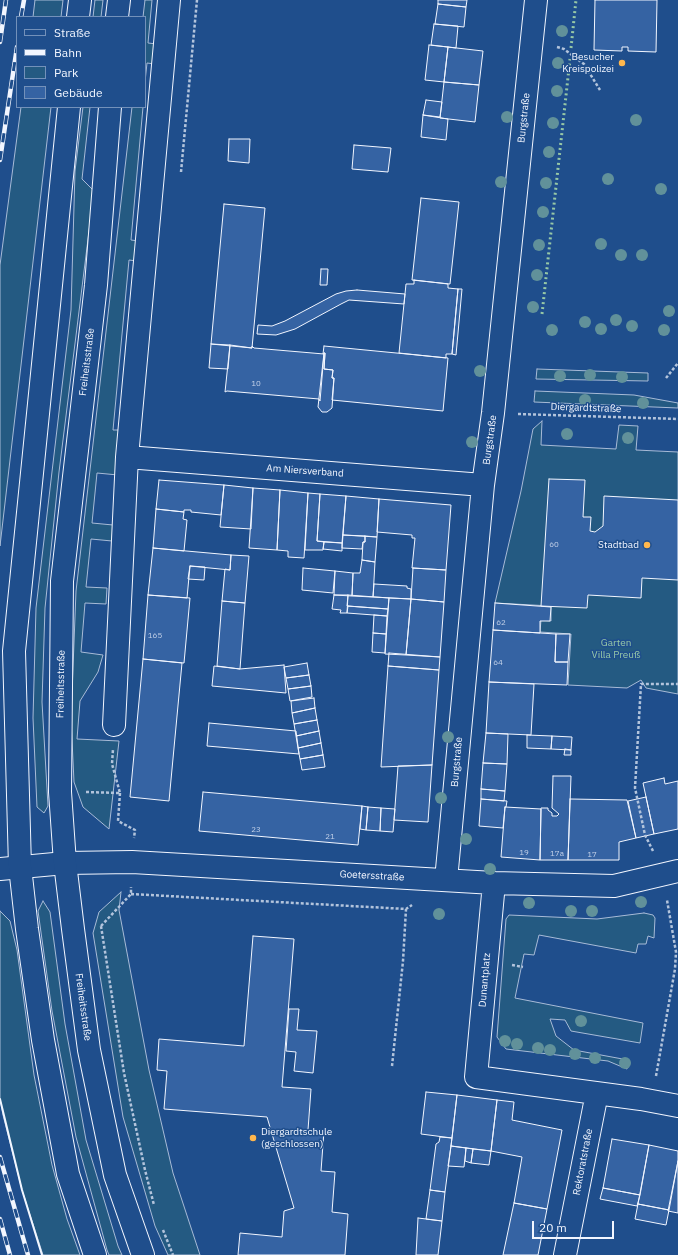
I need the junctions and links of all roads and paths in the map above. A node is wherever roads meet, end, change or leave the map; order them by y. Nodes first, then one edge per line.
1 (80, 0) edge
2 (119, 0) edge
3 (169, 0) edge
4 (536, 0) edge
5 (78, 16) edge
6 (118, 16) edge
7 (532, 38) junction
8 (600, 90) dead end
9 (69, 108) edge
10 (110, 108) edge
11 (678, 363) edge
12 (666, 378) dead end
13 (493, 413) junction
14 (678, 419) edge
15 (127, 457) junction
16 (483, 485) junction
17 (678, 684) edge
18 (114, 725) dead end
19 (65, 863) junction
20 (10, 868) edge
21 (671, 873) edge
22 (446, 880) junction
23 (494, 883) junction
24 (130, 894) dead end
25 (406, 909) junction
26 (101, 926) dead end
27 (392, 1066) dead end
28 (597, 1093) junction
29 (646, 1100) junction
30 (678, 1106) edge
31 (155, 1207) dead end
32 (162, 1228) dead end
33 (95, 1255) edge
34 (143, 1255) edge
35 (174, 1255) edge
36 (565, 1255) edge

1 - 5 street
2 - 6 street
3 - 15 street
4 - 7 street, Burgstraße
7 - 8 path
7 - 13 street, Burgstraße
9 - 20 street
10 - 19 street, Freiheitsstraße
11 - 12 path
13 - 14 path, Diergardtstraße
13 - 16 street, Burgstraße
15 - 16 street, Am Niersverband
15 - 18 street
16 - 22 street, Burgstraße
17 - 21 path
19 - 20 street, Goetersstraße
19 - 22 street, Goetersstraße
19 - 34 street, Freiheitsstraße
20 - 33 street
21 - 23 street, Goetersstraße
21 - 29 path
22 - 23 street, Goetersstraße
22 - 25 path
23 - 28 street, Dunantplatz
24 - 25 path
25 - 27 path
26 - 31 path
28 - 29 street
28 - 36 street, Rektoratstraße
29 - 30 street
32 - 35 path

